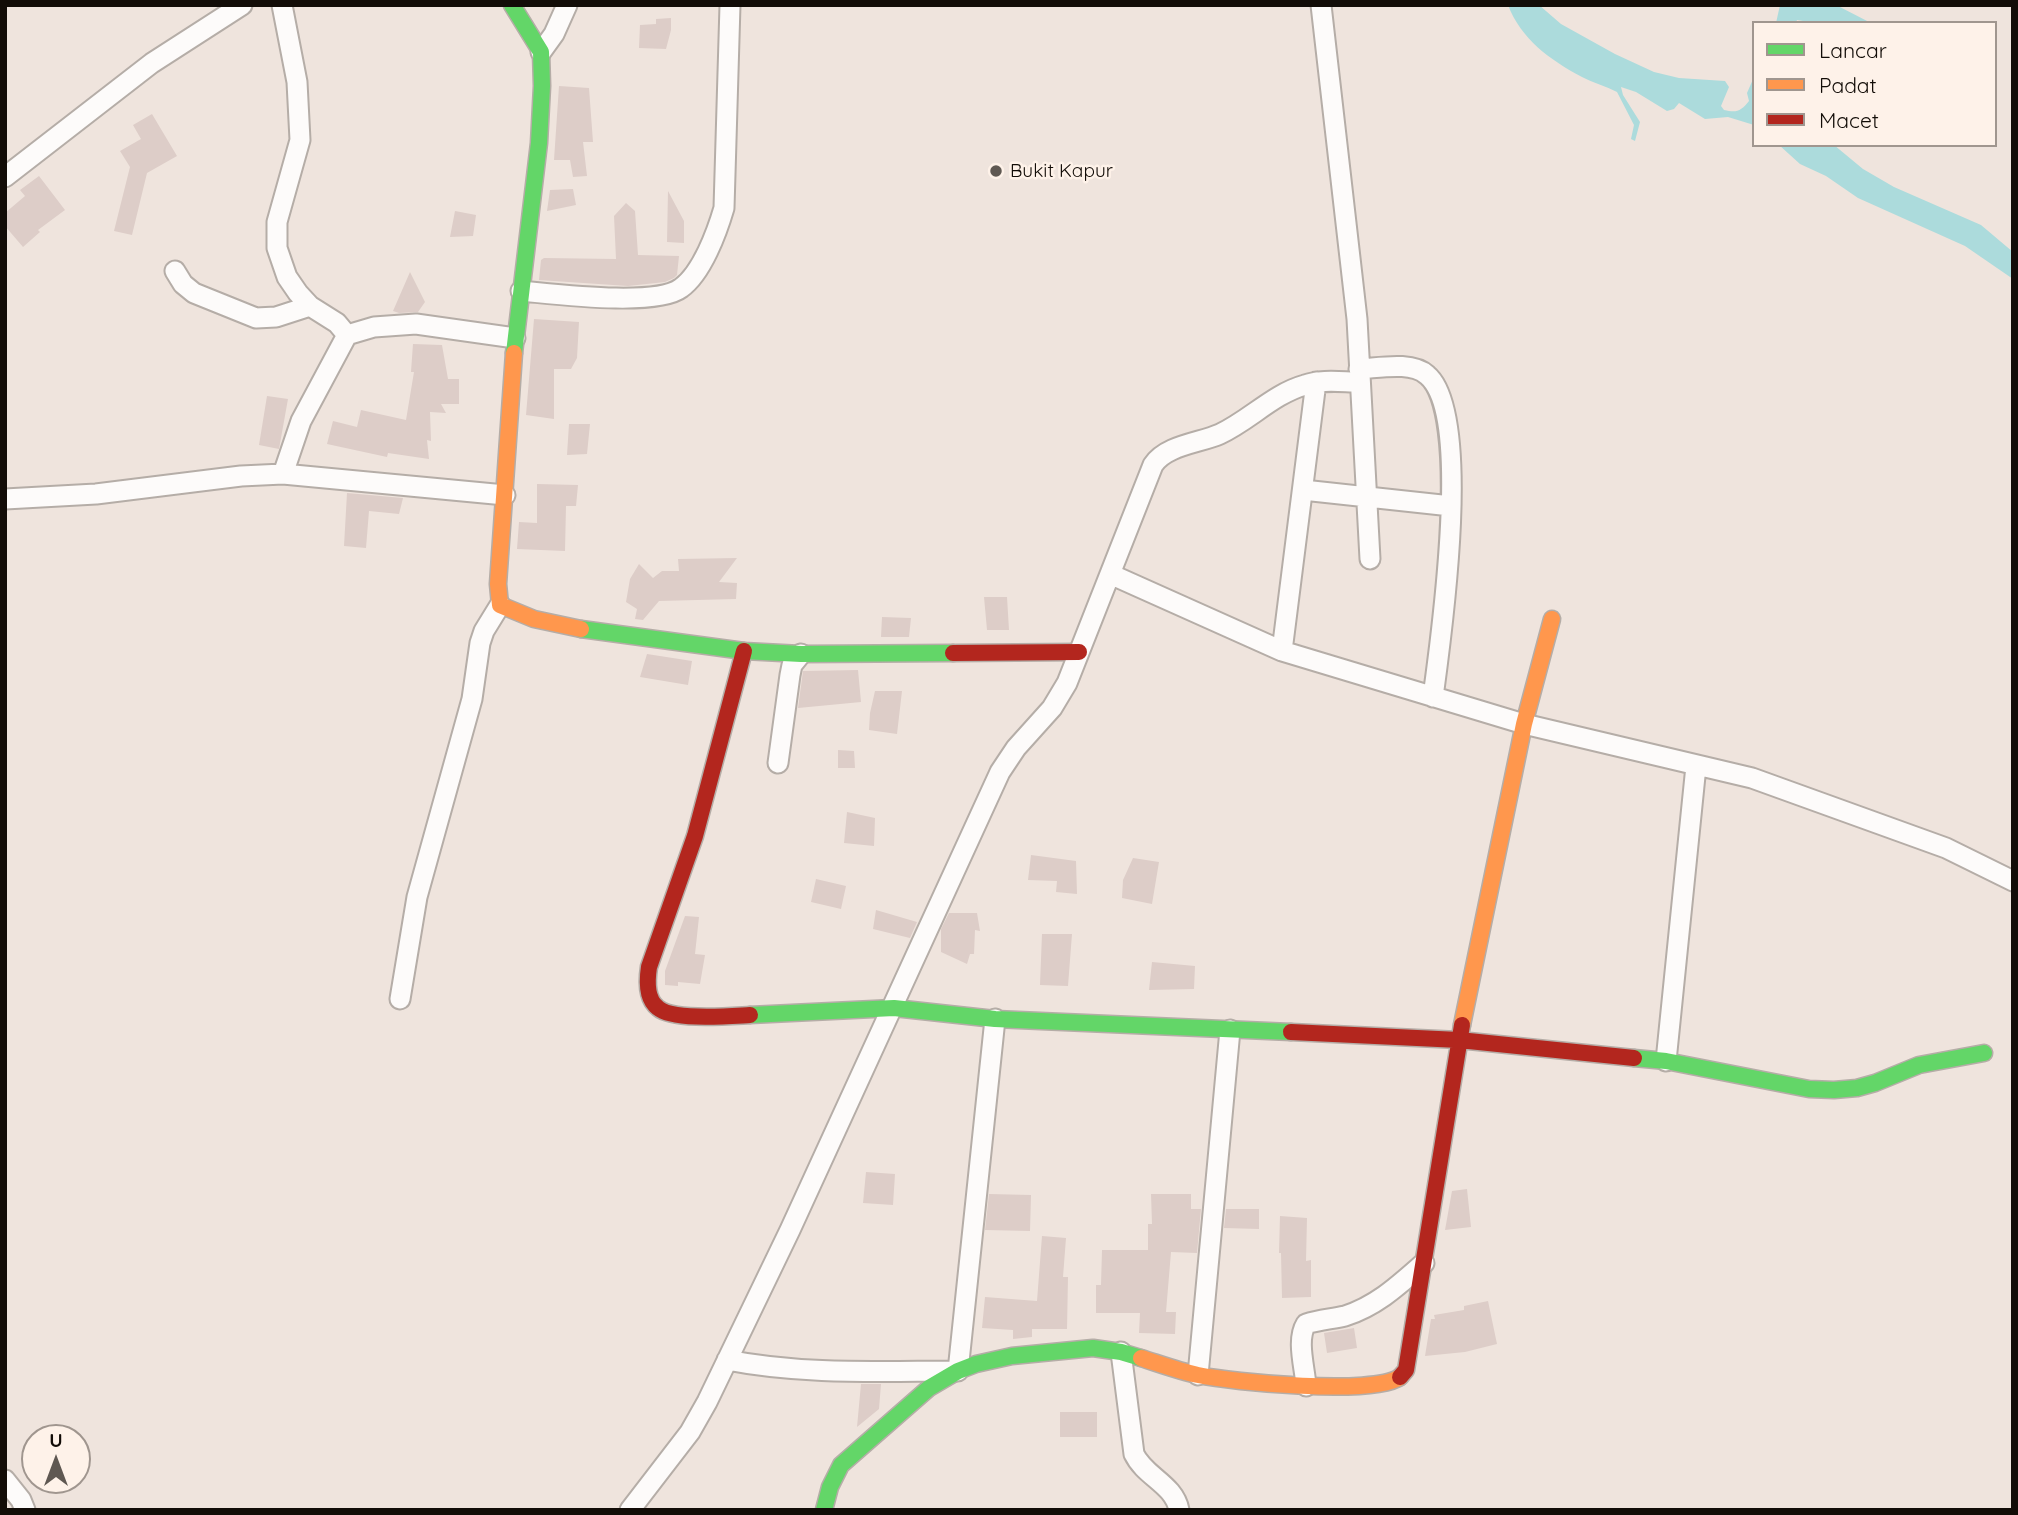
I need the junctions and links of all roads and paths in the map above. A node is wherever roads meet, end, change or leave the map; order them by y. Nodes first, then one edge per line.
1 (242, 5) edge
2 (282, 5) edge
3 (512, 5) edge
4 (567, 5) edge
5 (730, 5) edge
6 (1321, 5) edge
7 (541, 52) junction
8 (5, 177) edge
9 (174, 271) dead end
10 (521, 291) junction
11 (310, 306) junction
12 (347, 335) junction
13 (516, 338) junction
14 (1359, 375) junction
15 (1316, 382) junction
16 (283, 474) junction
17 (1303, 489) junction
18 (505, 495) junction
19 (1366, 496) junction
20 (5, 499) edge
21 (1451, 506) junction
22 (1370, 559) dead end
23 (1110, 574) junction
24 (500, 605) junction
25 (1552, 619) dead end
26 (744, 651) junction
27 (1079, 652) junction
28 (1282, 652) junction
29 (800, 654) junction
30 (1433, 697) junction
31 (1524, 724) junction
32 (778, 763) dead end
33 (1696, 766) junction
34 (2013, 881) edge
35 (400, 999) dead end
36 (894, 1008) junction
37 (995, 1018) junction
38 (1230, 1030) junction
39 (1459, 1040) junction
40 (1984, 1054) dead end
41 (1666, 1061) junction
42 (1424, 1263) junction
43 (1121, 1352) junction
44 (727, 1360) junction
45 (958, 1371) junction
46 (1198, 1375) junction
47 (1306, 1386) junction
48 (5, 1480) edge
49 (25, 1510) edge
50 (630, 1510) edge
51 (824, 1510) edge
52 (1179, 1510) edge

1 - 8 street
2 - 11 street
3 - 7 street
4 - 7 street
5 - 10 street
6 - 14 street
7 - 10 street
9 - 11 street
10 - 13 street
11 - 12 street
12 - 13 street
12 - 16 street
13 - 18 street
14 - 15 street
14 - 19 street
14 - 21 street
15 - 17 street
15 - 23 street
16 - 18 street
16 - 20 street
17 - 19 street
17 - 28 street
18 - 24 street
19 - 21 street
19 - 22 street
21 - 30 street
23 - 27 street
23 - 28 street
24 - 26 street
24 - 35 street
25 - 31 street
26 - 29 street
26 - 36 street
27 - 29 street
27 - 36 street
28 - 30 street
29 - 32 street
30 - 31 street
31 - 33 street
31 - 39 street
33 - 34 street
33 - 41 street
36 - 37 street
36 - 44 street
37 - 38 street
37 - 45 street
38 - 39 street
38 - 46 street
39 - 41 street
39 - 42 street
40 - 41 street
42 - 47 street
42 - 47 street
43 - 45 street
43 - 46 street
43 - 52 street
44 - 45 street
44 - 50 street
45 - 51 street
46 - 47 street
48 - 49 street

